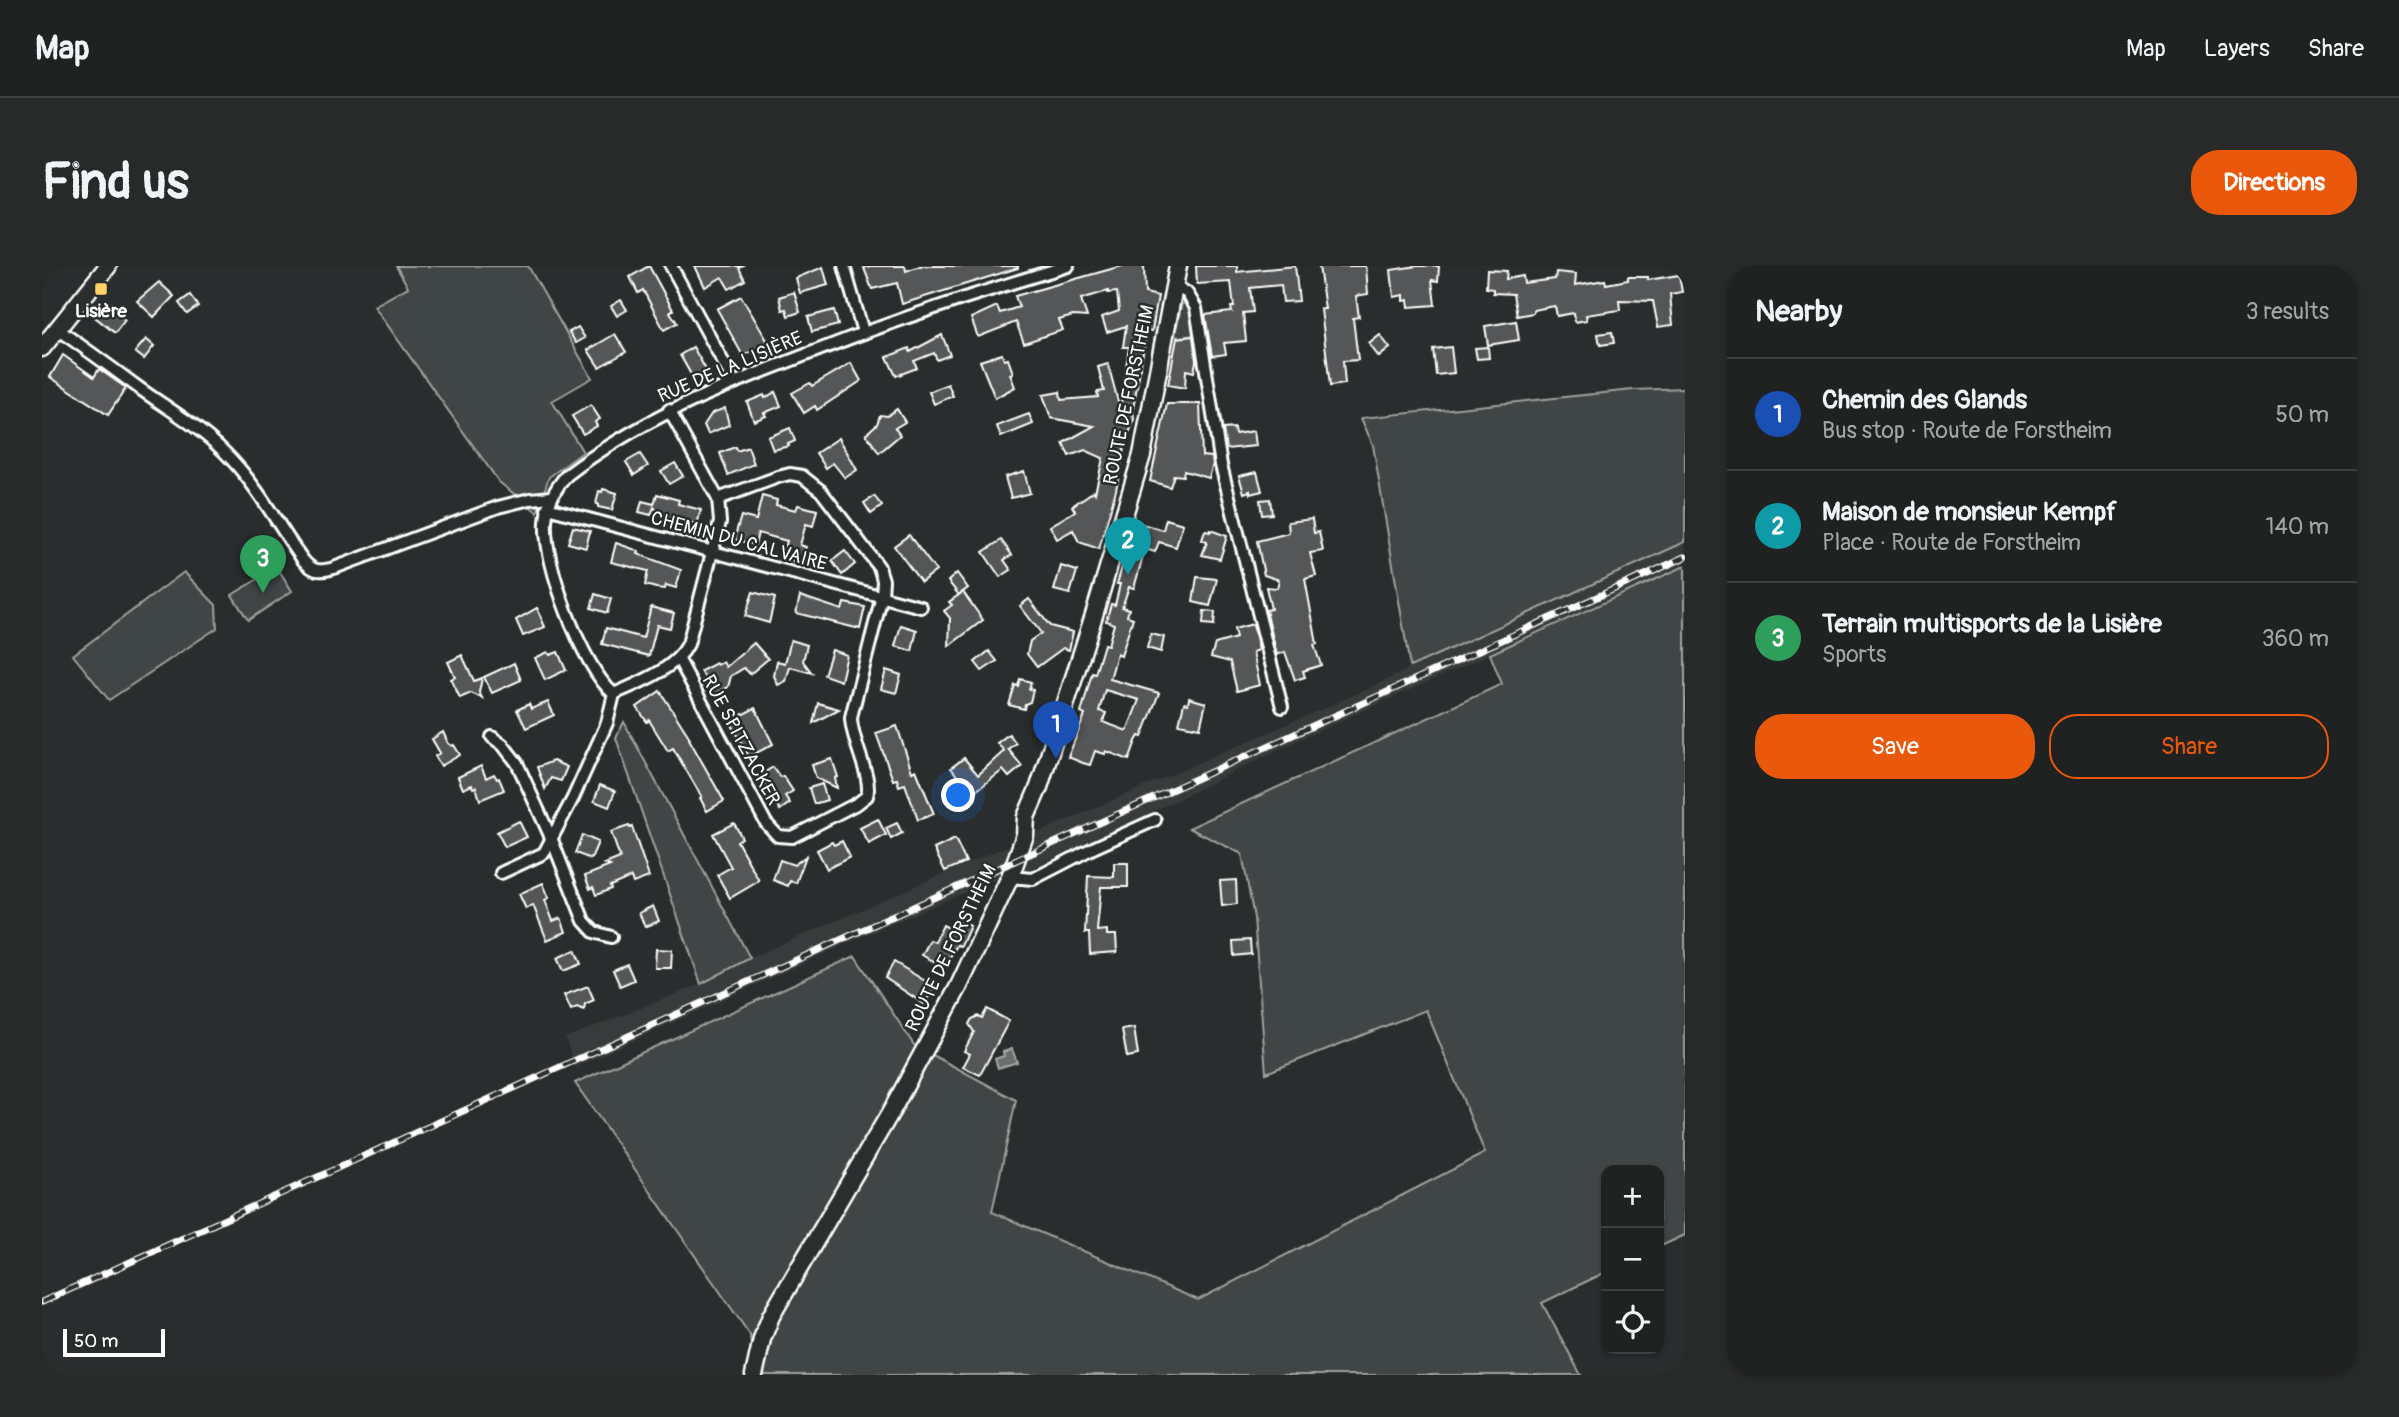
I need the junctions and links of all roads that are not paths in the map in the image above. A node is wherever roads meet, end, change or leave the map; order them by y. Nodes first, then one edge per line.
1 (108, 266) edge
2 (671, 266) edge
3 (845, 266) edge
4 (1068, 266) edge
5 (1178, 266) edge
6 (1053, 268) edge
7 (1174, 285) junction
8 (57, 329) junction
9 (863, 332) junction
10 (42, 348) edge
11 (734, 382) junction
12 (669, 410) junction
13 (718, 499) junction
14 (550, 503) junction
15 (712, 552) junction
16 (882, 596) junction
17 (922, 607) dead end
18 (678, 658) junction
19 (614, 694) junction
20 (1282, 706) dead end
21 (492, 737) dead end
22 (1155, 820) dead end
23 (552, 840) junction
24 (500, 873) dead end
25 (1010, 877) junction
26 (611, 937) dead end
27 (754, 1375) edge

1 - 8 street
2 - 11 street
3 - 9 street
4 - 6 street, RUE DE LA LISIÈRE
5 - 7 street, ROUTE DE FORSTHEIM
6 - 9 street, RUE DE LA LISIÈRE
7 - 20 street
7 - 25 street, ROUTE DE FORSTHEIM
8 - 10 street
8 - 14 street
9 - 11 street, RUE DE LA LISIÈRE
11 - 12 street, RUE DE LA LISIÈRE
12 - 13 street
12 - 14 street, RUE DE LA LISIÈRE
13 - 15 street
13 - 16 street, RUE SPITZACKER
14 - 15 street, CHEMIN DU CALVAIRE
14 - 19 street
15 - 16 street, CHEMIN DU CALVAIRE
15 - 18 street
16 - 17 street, CHEMIN DU CALVAIRE
16 - 18 street, RUE SPITZACKER
18 - 19 street
19 - 23 street
21 - 23 street
22 - 25 street
23 - 24 street
23 - 26 street
25 - 27 street, ROUTE DE FORSTHEIM

